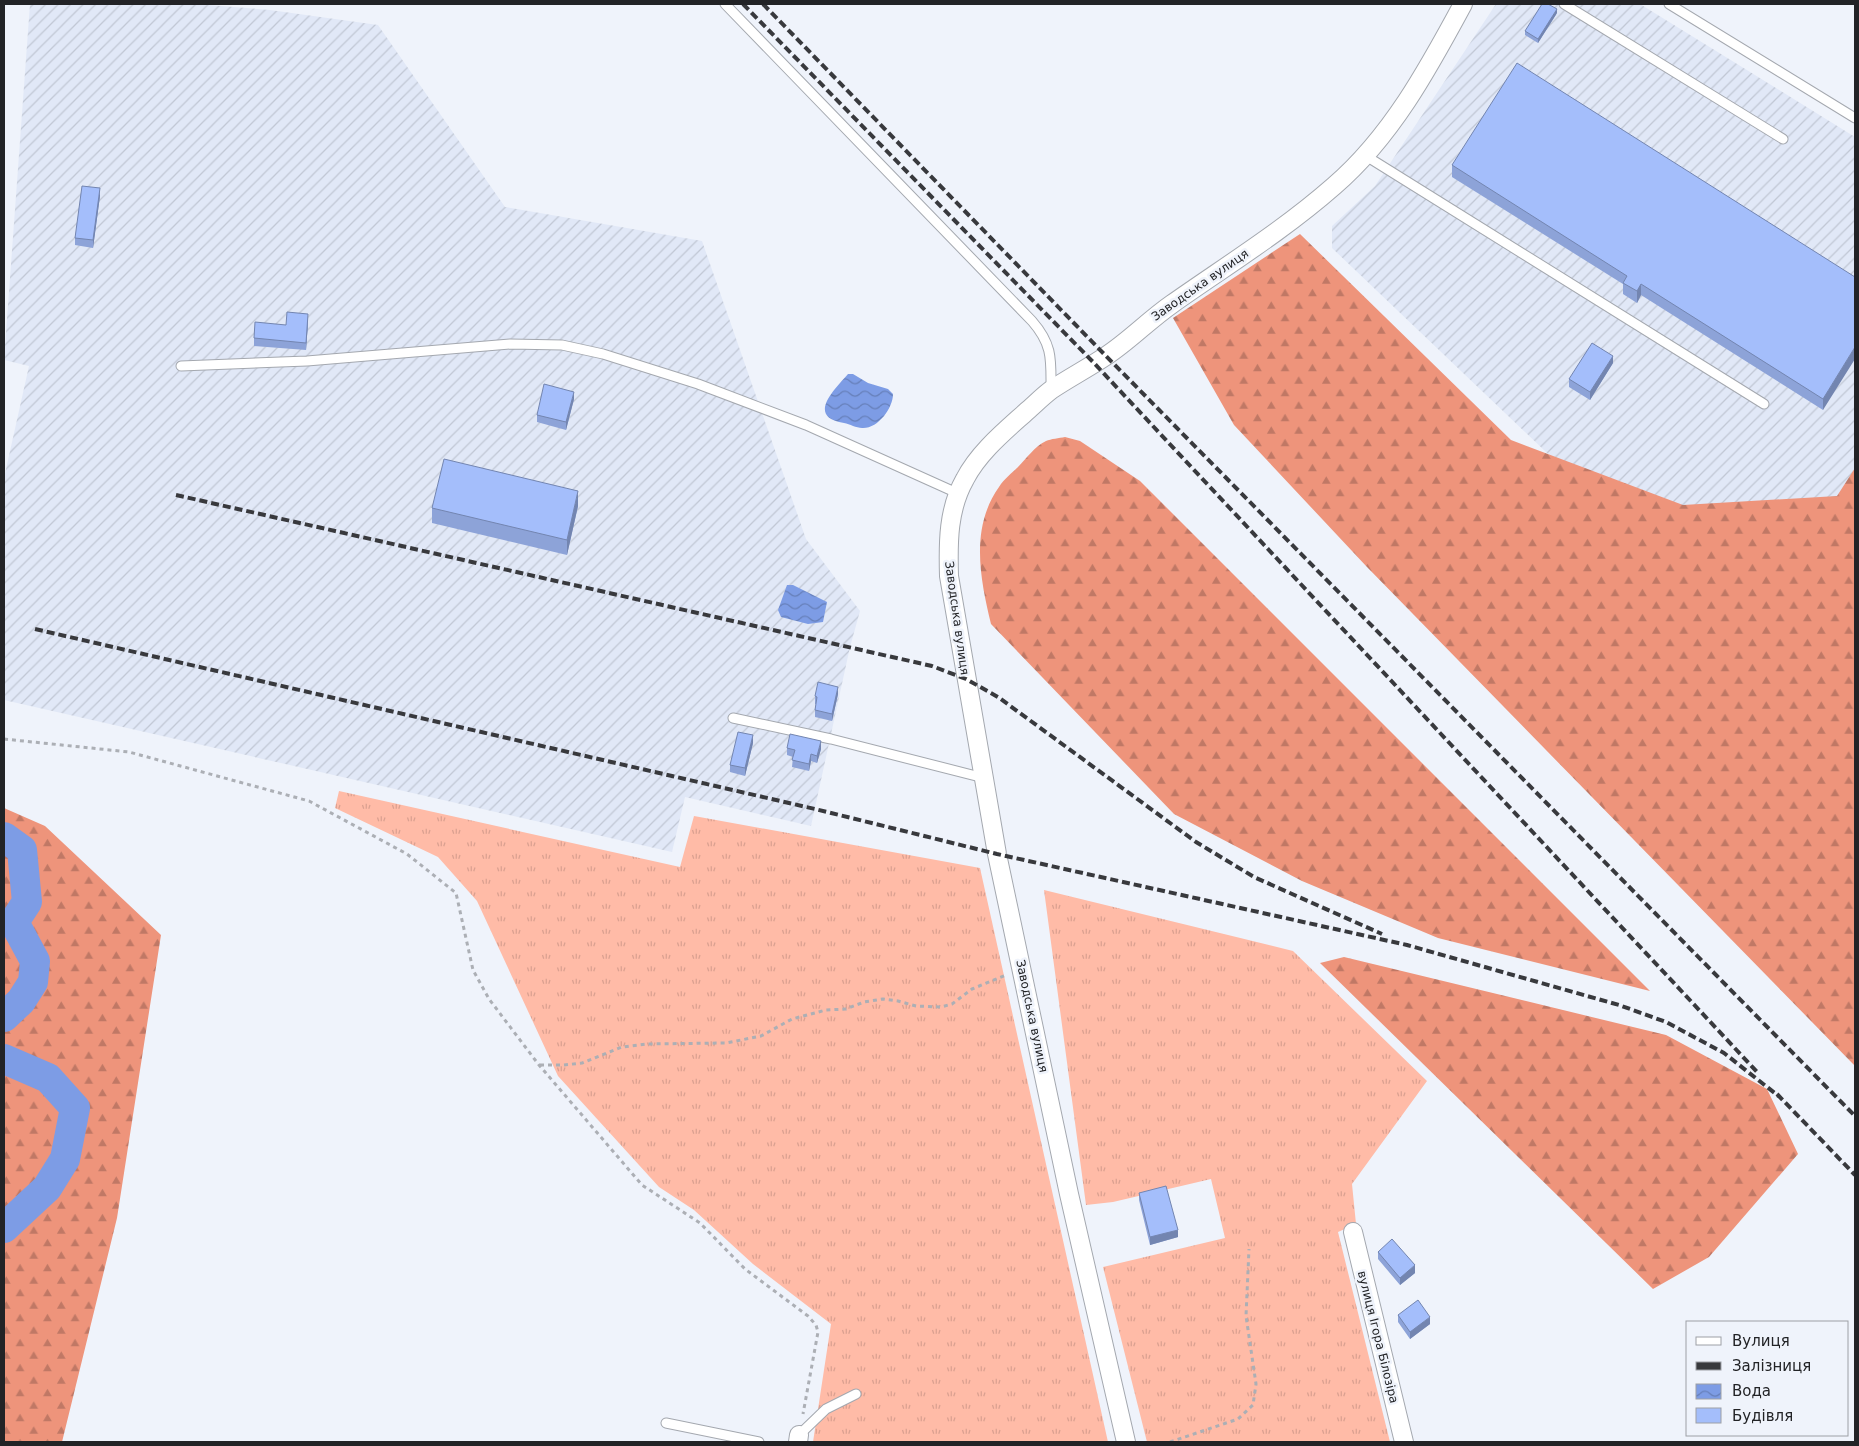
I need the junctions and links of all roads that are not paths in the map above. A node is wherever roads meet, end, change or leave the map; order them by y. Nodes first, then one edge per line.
1 (724, 4) edge
2 (1463, 4) edge
3 (1564, 4) edge
4 (1669, 4) edge
5 (1835, 106) junction
6 (1855, 112) edge
7 (1855, 118) edge
8 (1783, 139) dead end
9 (1366, 156) junction
10 (181, 366) dead end
11 (1051, 390) junction
12 (1764, 404) dead end
13 (957, 493) junction
14 (733, 718) dead end
15 (984, 778) junction
16 (1352, 1232) dead end
17 (856, 1394) dead end
18 (666, 1423) dead end
19 (799, 1439) edge
20 (759, 1442) edge
21 (1126, 1442) edge
22 (1404, 1442) edge

1 - 11 lane
2 - 9 street, Заводська вулиця
3 - 8 lane
4 - 5 lane
5 - 6 lane
5 - 7 lane
9 - 11 street, Заводська вулиця
9 - 12 lane
10 - 13 lane
11 - 13 street, Заводська вулиця
13 - 15 street, Заводська вулиця
14 - 15 lane
15 - 21 street, Заводська вулиця
16 - 22 street, вулиця Ігора Білозіра
17 - 19 lane
18 - 20 lane

